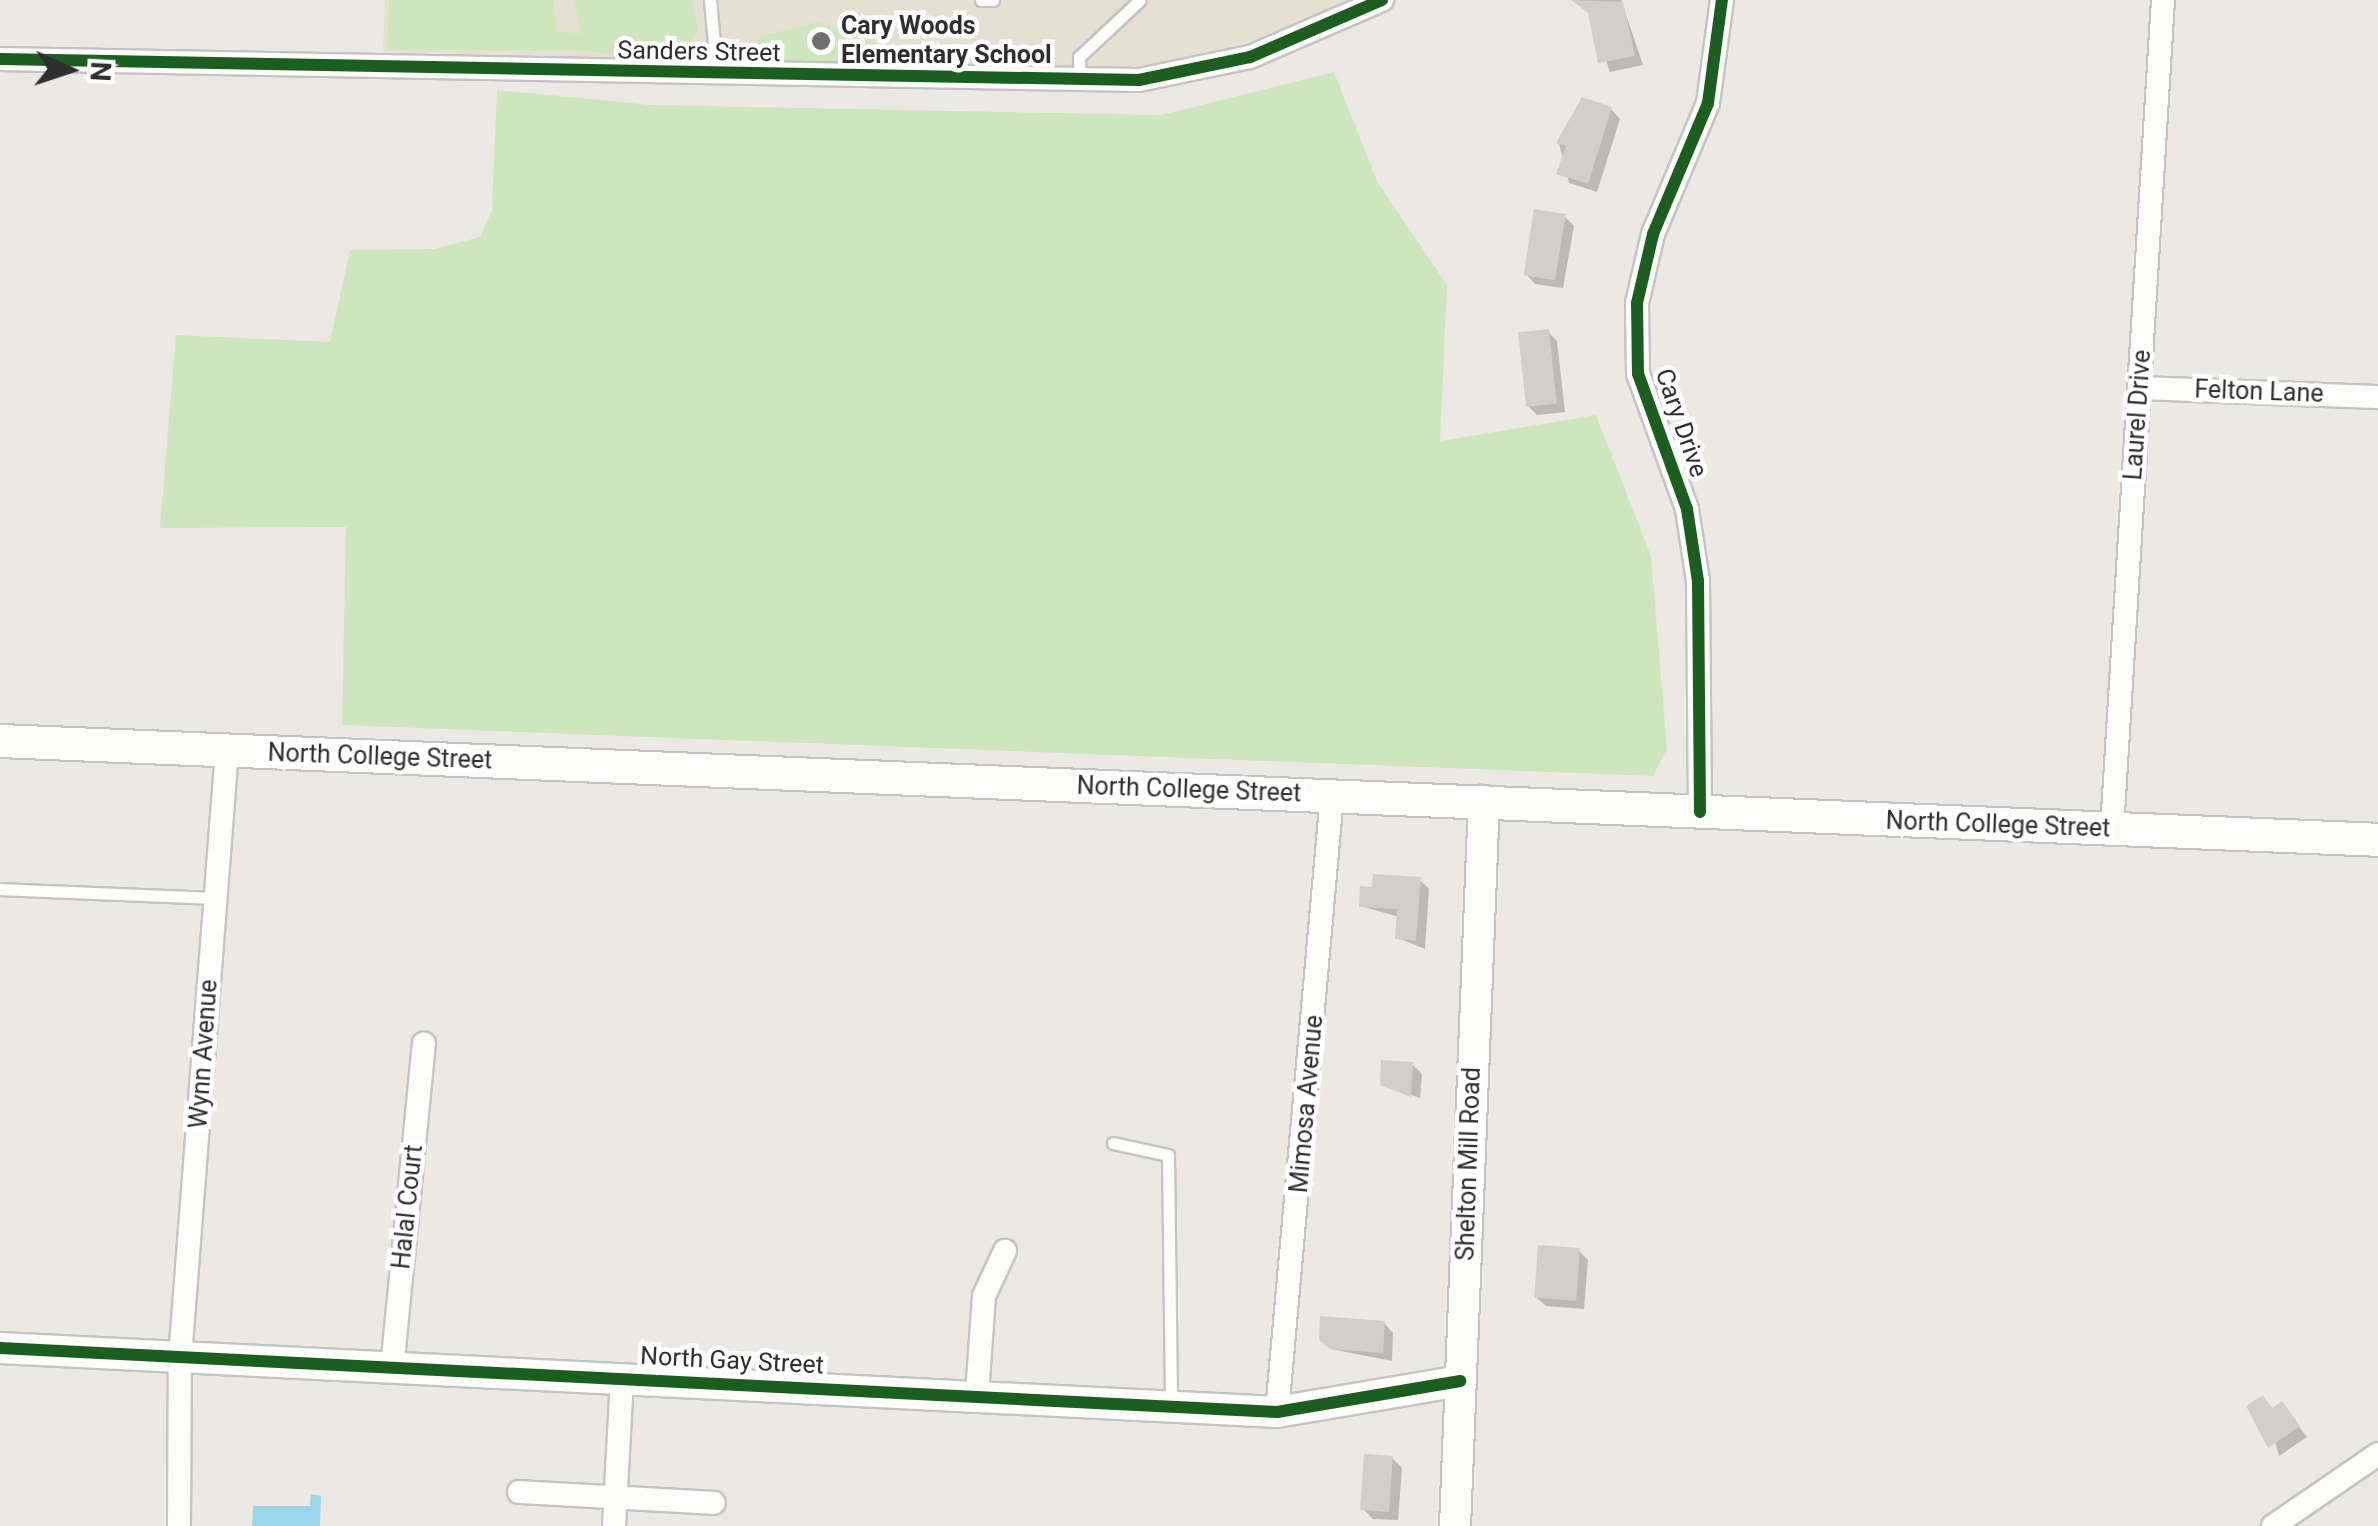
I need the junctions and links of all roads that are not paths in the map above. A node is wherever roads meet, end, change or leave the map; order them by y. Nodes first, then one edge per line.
1 (710, 0) edge
2 (982, 0) edge
3 (993, 0) edge
4 (1140, 0) edge
5 (1382, 0) edge
6 (1722, 0) edge
7 (2163, 0) edge
8 (0, 59) edge
9 (717, 75) junction
10 (1080, 82) junction
11 (2140, 388) junction
12 (2378, 397) edge
13 (0, 741) edge
14 (227, 750) junction
15 (1332, 796) junction
16 (1484, 802) junction
17 (1700, 812) junction
18 (2112, 829) junction
19 (2378, 840) edge
20 (0, 889) edge
21 (216, 898) junction
22 (424, 1044) dead end
23 (1113, 1143) dead end
24 (1005, 1251) dead end
25 (0, 1348) edge
26 (180, 1358) junction
27 (392, 1369) junction
28 (622, 1379) junction
29 (1460, 1381) junction
30 (977, 1394) junction
31 (1170, 1405) junction
32 (1276, 1412) junction
33 (2378, 1454) edge
34 (519, 1492) dead end
35 (616, 1497) junction
36 (714, 1503) dead end
37 (179, 1526) edge
38 (614, 1526) edge
39 (1455, 1526) edge
40 (2273, 1526) edge

1 - 9 lane
2 - 3 lane
4 - 10 lane
5 - 10 street, Sanders Street
6 - 17 street, Cary Drive
7 - 11 street, Laurel Drive
8 - 9 street, Sanders Street
9 - 10 street, Sanders Street
11 - 12 street, Felton Lane
11 - 18 street, Laurel Drive
13 - 14 main road, North College Street
14 - 15 main road, North College Street
14 - 21 street, Wynn Avenue
15 - 16 main road, North College Street
15 - 32 street, Mimosa Avenue
16 - 17 main road, North College Street
16 - 29 street, Shelton Mill Road
17 - 18 main road, North College Street
18 - 19 main road, North College Street
20 - 21 lane
21 - 26 street, Wynn Avenue
22 - 27 street, Halal Court
23 - 31 lane
24 - 30 street
25 - 26 street, North Gay Street
26 - 27 street, North Gay Street
26 - 37 street, Wynn Avenue
27 - 28 street, North Gay Street
28 - 30 street, North Gay Street
28 - 35 street
29 - 32 street, North Gay Street
29 - 39 street, Shelton Mill Road
30 - 31 street, North Gay Street
31 - 32 street, North Gay Street
33 - 40 street
34 - 35 street
35 - 36 street
35 - 38 street

